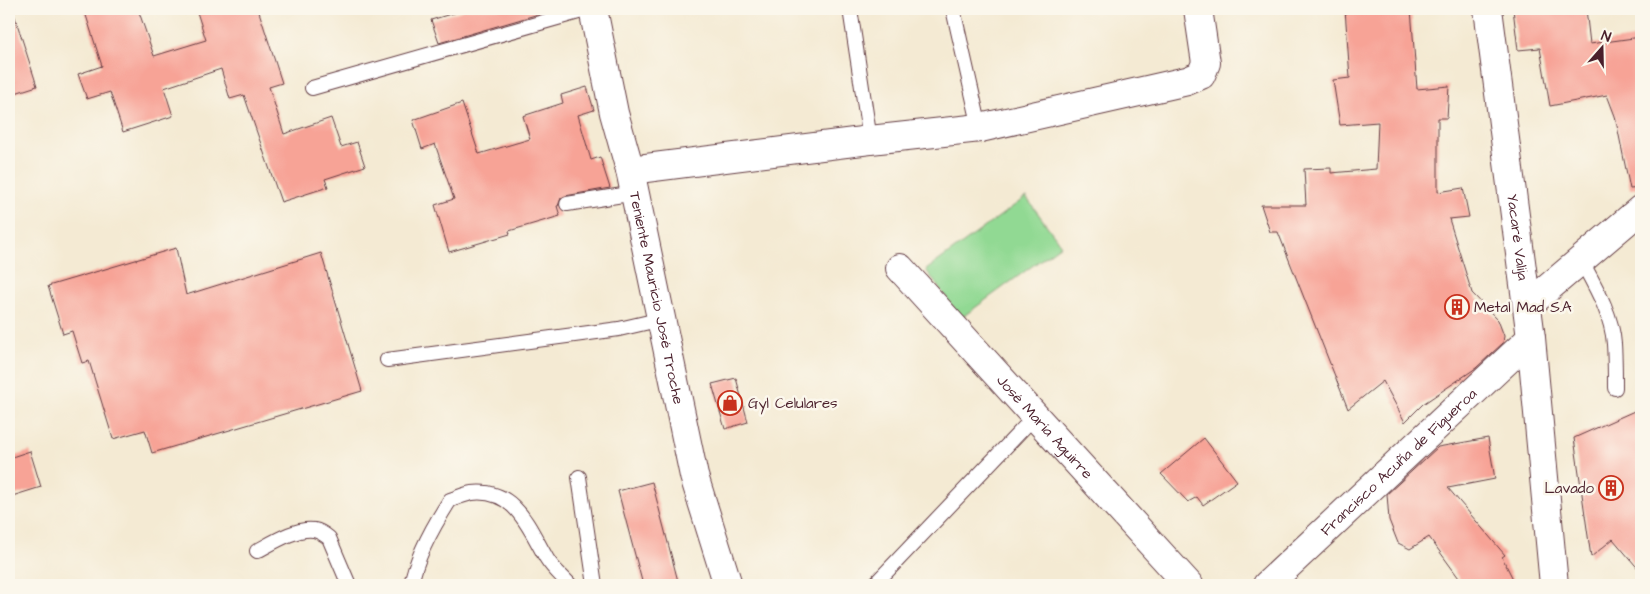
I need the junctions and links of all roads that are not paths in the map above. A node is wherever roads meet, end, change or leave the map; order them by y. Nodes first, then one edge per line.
1 (589, 9) edge
2 (593, 9) edge
3 (850, 9) edge
4 (953, 9) edge
5 (1198, 9) edge
6 (1488, 9) edge
7 (312, 88) dead end
8 (980, 128) junction
9 (870, 140) junction
10 (632, 182) junction
11 (566, 204) dead end
12 (1641, 209) edge
13 (1581, 260) junction
14 (900, 268) dead end
15 (1527, 306) junction
16 (662, 319) junction
17 (1531, 338) junction
18 (387, 360) dead end
19 (1615, 388) dead end
20 (1035, 416) junction
21 (579, 477) dead end
22 (257, 551) dead end
23 (349, 585) edge
24 (411, 585) edge
25 (570, 585) edge
26 (595, 585) edge
27 (728, 585) edge
28 (874, 585) edge
29 (1189, 585) edge
30 (1267, 585) edge
31 (1554, 585) edge

1 - 7 lane
2 - 10 street, Teniente Mauricio José Troche
3 - 9 lane
4 - 8 lane
5 - 8 street
6 - 15 street, Yacaré Valija
8 - 9 street
9 - 10 street
10 - 11 lane
10 - 16 street, Teniente Mauricio José Troche
12 - 13 street
13 - 15 street
13 - 19 lane
14 - 20 street, José María Aguirre
15 - 17 street, Yacaré Valija
16 - 18 lane
16 - 27 street, Teniente Mauricio José Troche
17 - 30 street, Francisco Acuña de Figueroa
17 - 31 street, Yacaré Valija
20 - 28 lane
20 - 29 street, José María Aguirre
21 - 26 lane
22 - 23 lane
24 - 25 lane

